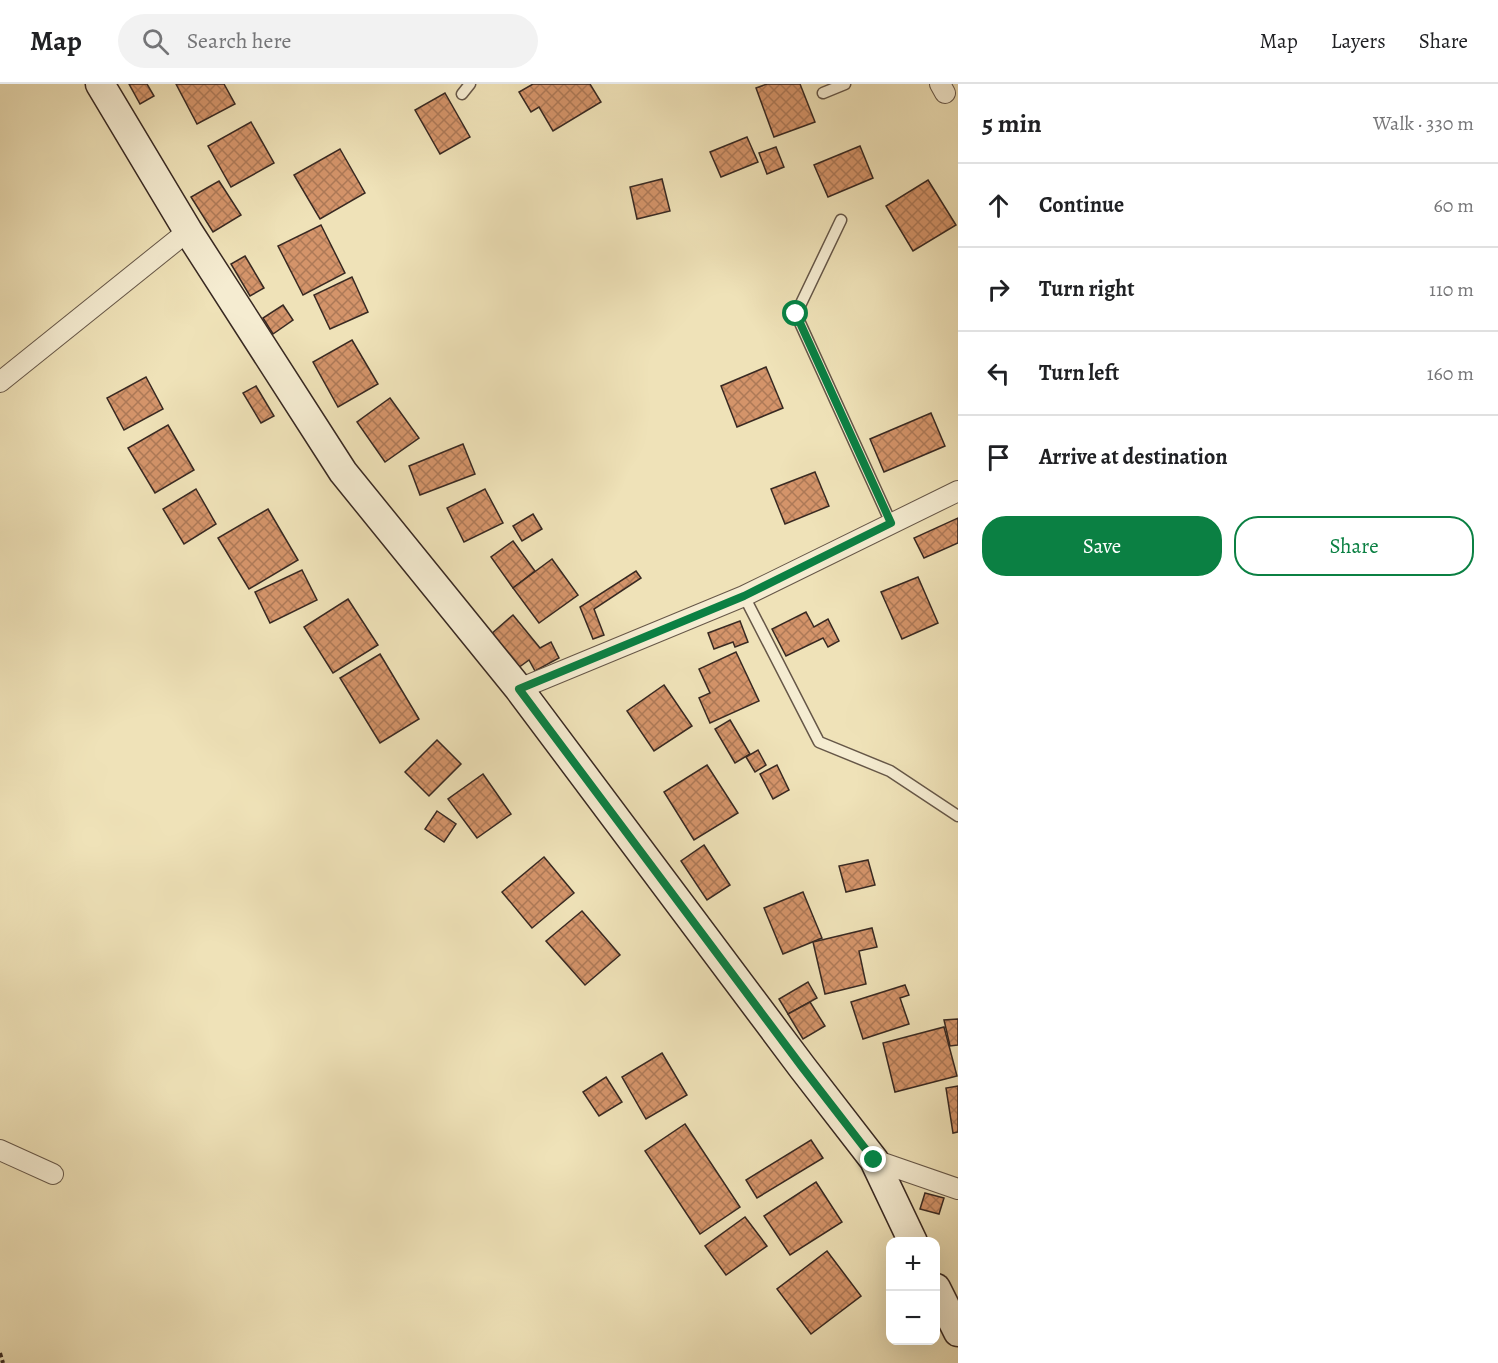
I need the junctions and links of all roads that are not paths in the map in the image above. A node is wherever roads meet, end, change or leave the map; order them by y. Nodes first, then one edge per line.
1 (100, 84) edge
2 (470, 84) edge
3 (846, 84) edge
4 (823, 93) dead end
5 (462, 94) dead end
6 (841, 220) dead end
7 (188, 231) junction
8 (0, 382) edge
9 (958, 491) edge
10 (891, 523) junction
11 (744, 596) junction
12 (519, 689) junction
13 (958, 816) edge
14 (0, 1150) edge
15 (874, 1160) junction
16 (53, 1173) dead end
17 (958, 1189) edge
18 (911, 1237) edge
19 (938, 1291) edge
20 (958, 1332) edge

1 - 7 main road
2 - 5 lane
3 - 4 lane
6 - 10 lane
7 - 8 street
7 - 12 main road
9 - 10 street
10 - 11 street
11 - 12 street
11 - 13 lane
12 - 15 main road
14 - 16 street
15 - 17 street
15 - 18 main road
19 - 20 main road

